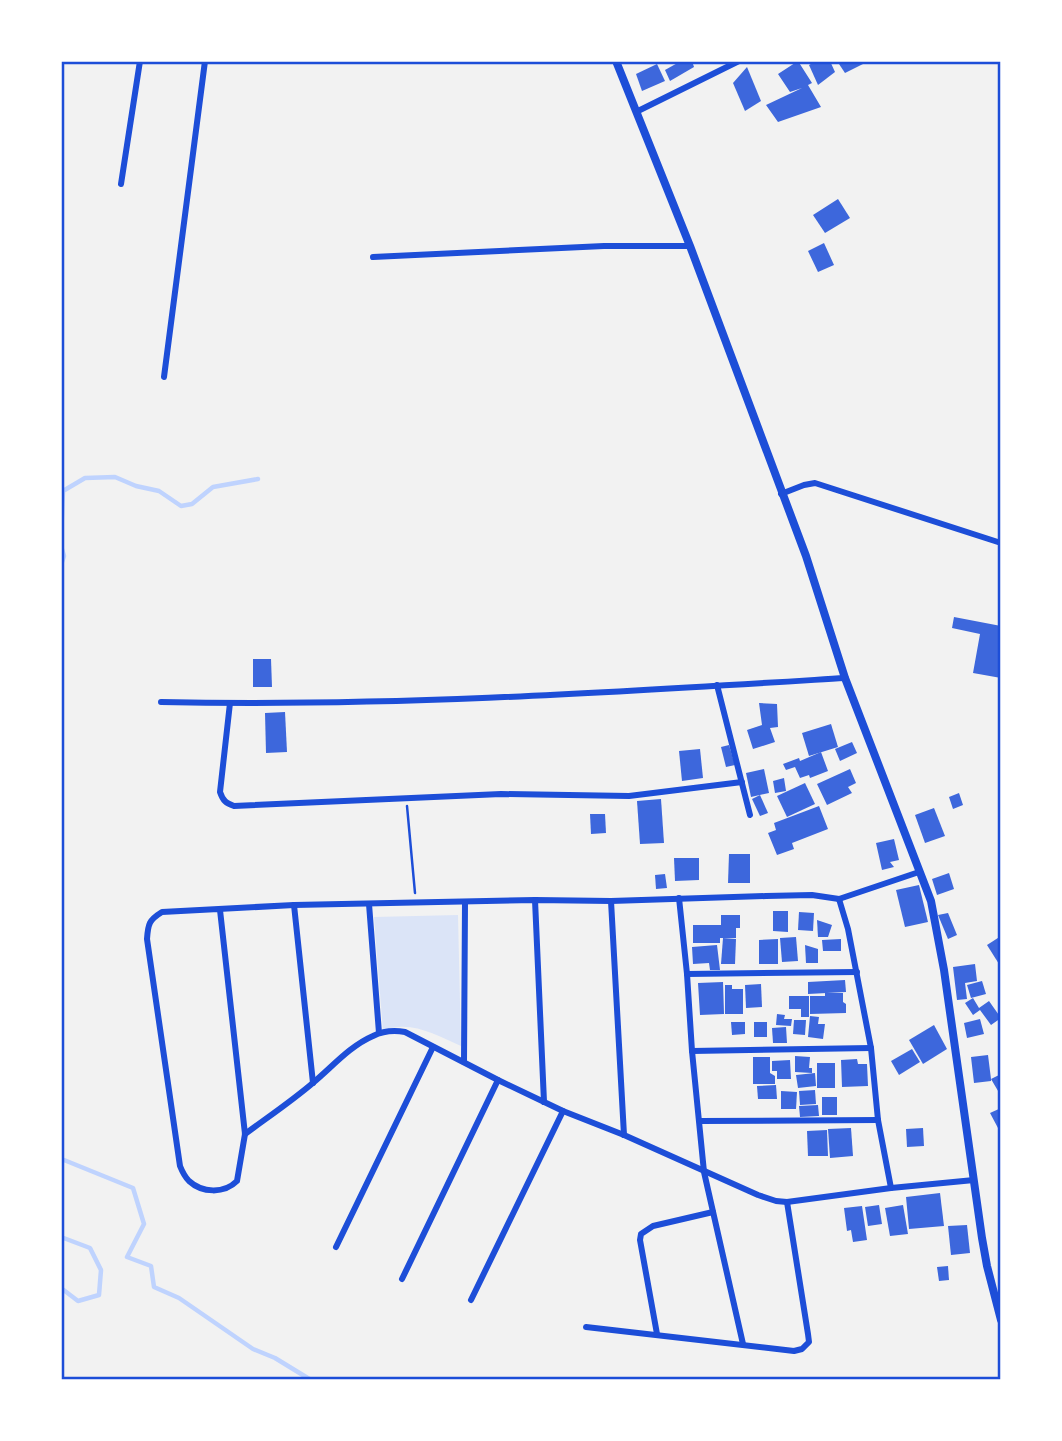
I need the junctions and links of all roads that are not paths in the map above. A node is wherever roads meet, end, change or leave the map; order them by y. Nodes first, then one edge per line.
1 (139, 61) edge
2 (205, 61) edge
3 (616, 61) edge
4 (739, 61) edge
5 (636, 112) junction
6 (121, 184) dead end
7 (690, 246) junction
8 (373, 257) dead end
9 (164, 377) dead end
10 (781, 494) junction
11 (1001, 543) edge
12 (845, 678) junction
13 (717, 685) junction
14 (161, 702) dead end
15 (230, 703) junction
16 (742, 782) junction
17 (750, 815) dead end
18 (919, 872) junction
19 (679, 898) junction
20 (839, 899) junction
21 (535, 900) junction
22 (611, 901) junction
23 (465, 903) junction
24 (369, 904) junction
25 (294, 905) junction
26 (220, 909) junction
27 (857, 972) junction
28 (687, 974) junction
29 (379, 1033) junction
30 (433, 1047) junction
31 (871, 1048) junction
32 (692, 1051) junction
33 (464, 1062) junction
34 (498, 1080) junction
35 (313, 1083) junction
36 (544, 1102) junction
37 (563, 1111) junction
38 (878, 1120) junction
39 (699, 1121) junction
40 (245, 1134) junction
41 (624, 1135) junction
42 (705, 1172) junction
43 (974, 1180) junction
44 (891, 1188) junction
45 (787, 1202) junction
46 (713, 1212) junction
47 (336, 1247) dead end
48 (402, 1279) dead end
49 (471, 1300) dead end
50 (1001, 1320) edge
51 (586, 1327) dead end
52 (657, 1334) junction
53 (743, 1344) junction

1 - 6 street
2 - 9 street
3 - 5 street
4 - 5 street
5 - 7 street
7 - 8 street
7 - 10 street
10 - 11 street
10 - 12 street
12 - 13 street
12 - 18 street
13 - 15 street
13 - 16 street
14 - 15 street
15 - 16 street
16 - 17 street
18 - 20 street
18 - 43 street
19 - 20 street
19 - 22 street
19 - 28 street
20 - 27 street
21 - 22 street
21 - 23 street
21 - 36 street
22 - 41 street
23 - 24 street
23 - 33 street
24 - 25 street
24 - 29 street
25 - 26 street
25 - 35 street
26 - 40 street
26 - 40 street
27 - 28 street
27 - 31 street
28 - 32 street
29 - 30 street
29 - 35 street
30 - 33 street
30 - 47 street
31 - 32 street
31 - 38 street
32 - 39 street
33 - 34 street
34 - 36 street
34 - 48 street
35 - 40 street
36 - 37 street
37 - 41 street
37 - 49 street
38 - 39 street
38 - 44 street
39 - 42 street
41 - 42 street
42 - 45 street
42 - 46 street
43 - 44 street
43 - 50 street
44 - 45 street
45 - 53 street
46 - 52 street
46 - 53 street
51 - 52 street
52 - 53 street

